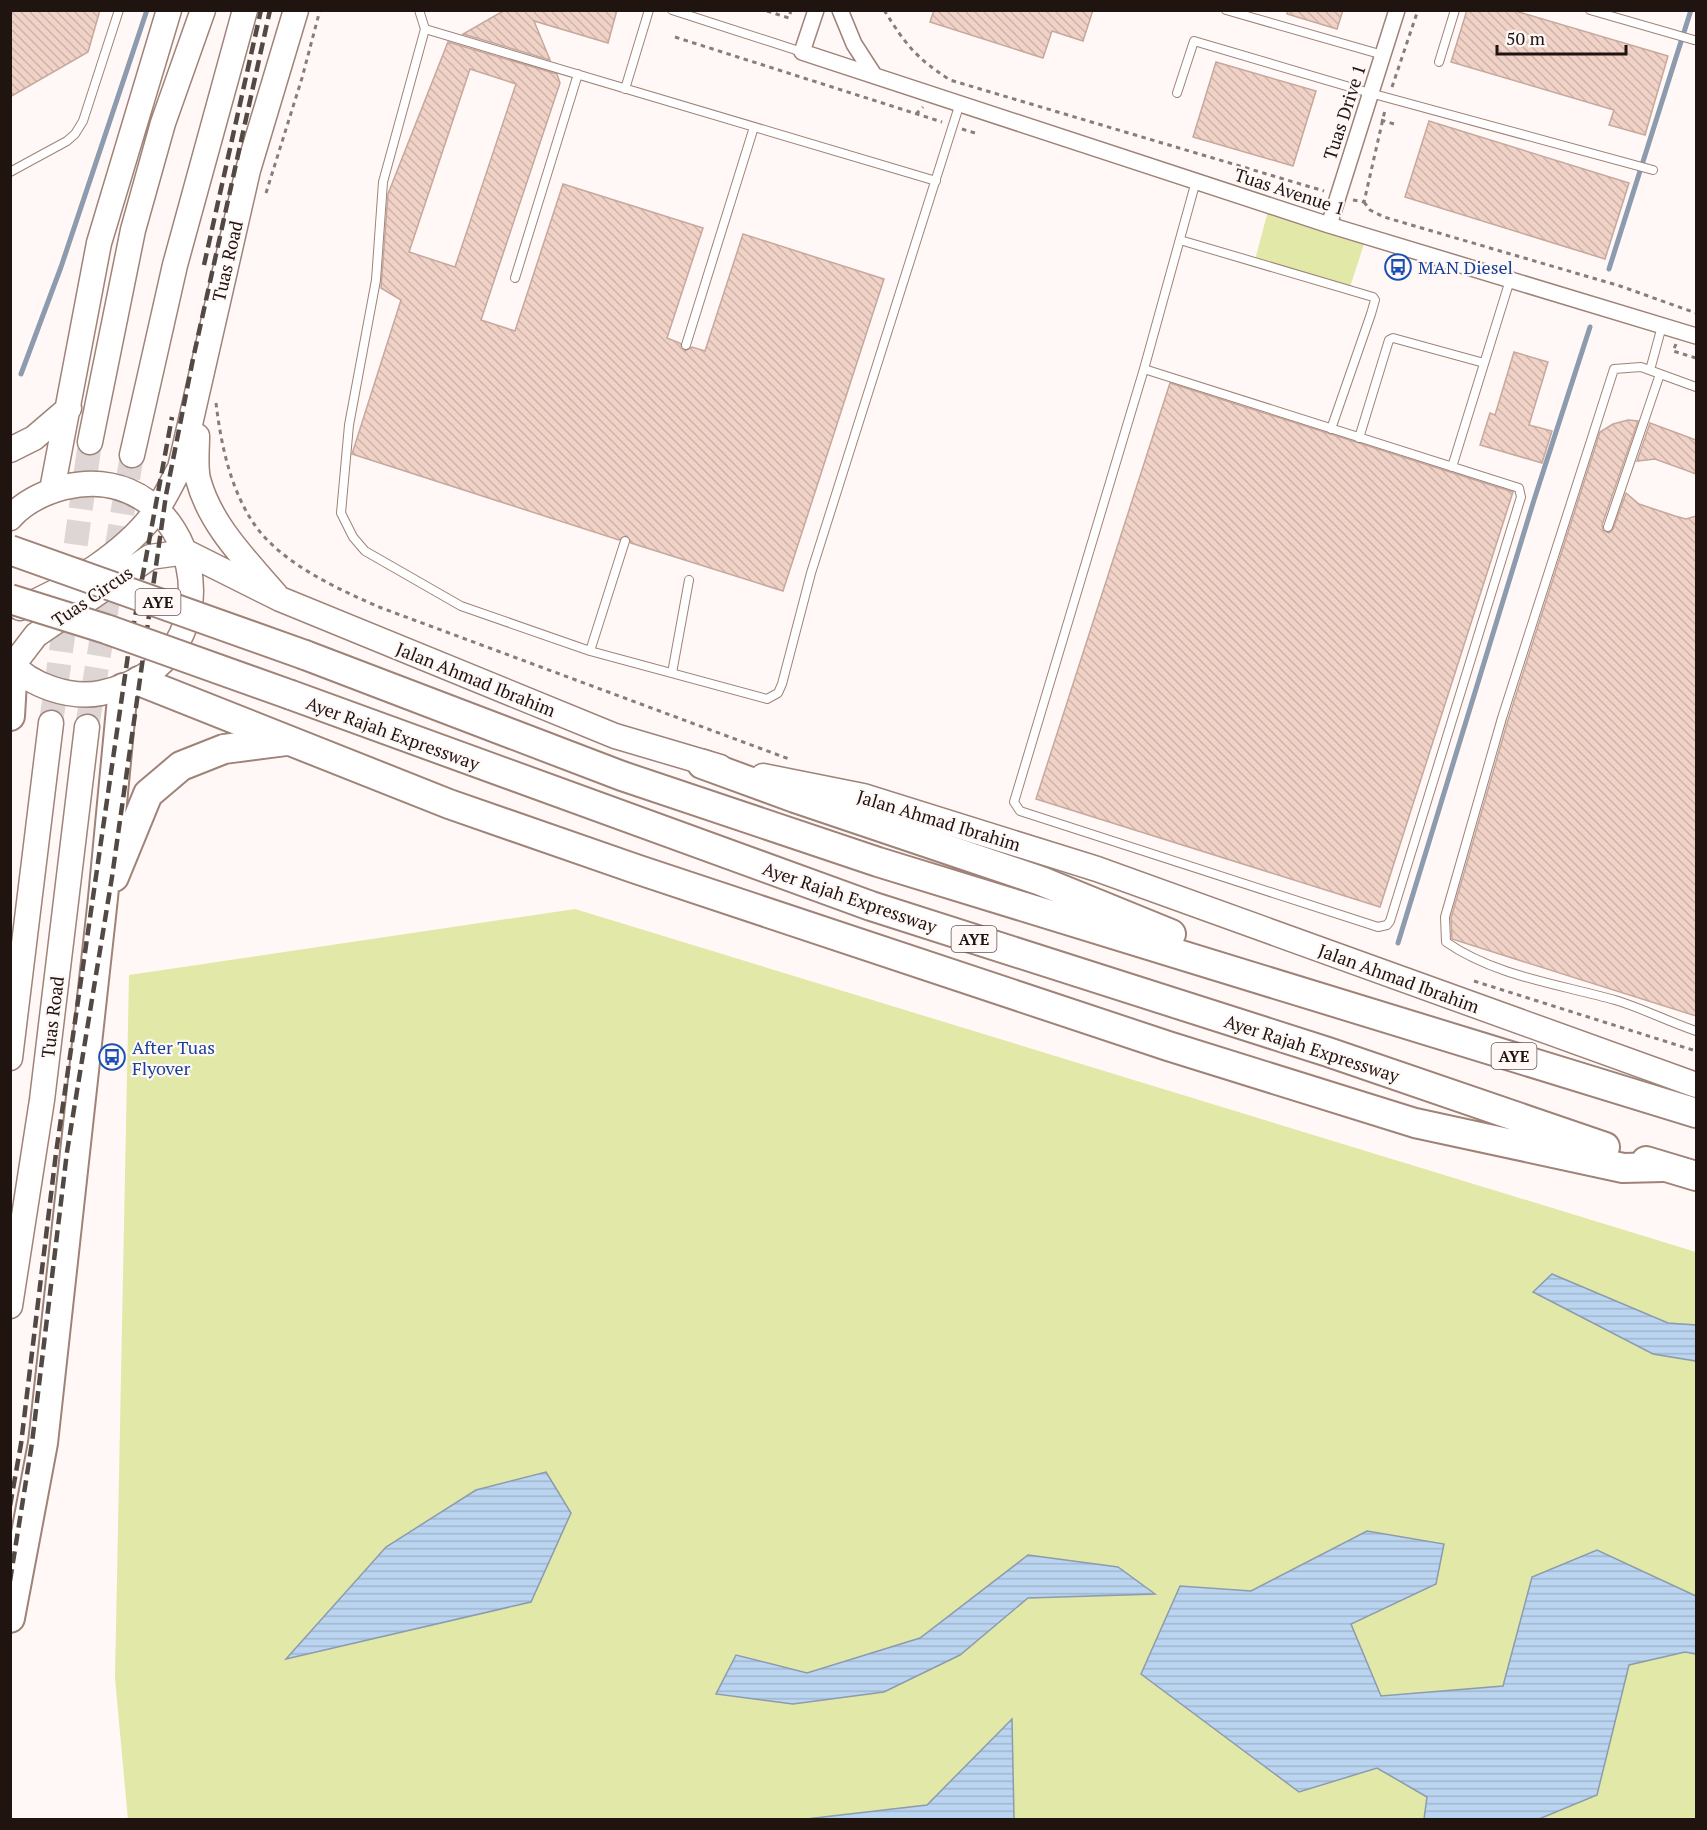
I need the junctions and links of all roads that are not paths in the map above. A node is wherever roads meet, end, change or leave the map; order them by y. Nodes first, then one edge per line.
1 (118, 10) edge
2 (170, 10) edge
3 (203, 10) edge
4 (245, 10) edge
5 (296, 10) edge
6 (419, 10) edge
7 (650, 10) edge
8 (672, 10) edge
9 (816, 10) edge
10 (840, 10) edge
11 (1226, 10) edge
12 (1397, 10) edge
13 (1455, 10) edge
14 (1590, 10) edge
15 (425, 29) junction
16 (1694, 40) dead end
17 (802, 52) junction
18 (1383, 55) junction
19 (1438, 62) dead end
20 (578, 74) junction
21 (874, 75) junction
22 (626, 89) junction
23 (1177, 93) dead end
24 (1370, 93) junction
25 (960, 103) junction
26 (754, 127) junction
27 (1653, 170) dead end
28 (10, 172) edge
29 (936, 181) junction
30 (1196, 181) junction
31 (1329, 225) junction
32 (1180, 240) junction
33 (515, 278) dead end
34 (1510, 280) junction
35 (1662, 326) junction
36 (1696, 336) edge
37 (686, 345) dead end
38 (1484, 363) junction
39 (201, 368) junction
40 (1144, 369) junction
41 (1650, 370) junction
42 (1660, 374) junction
43 (1696, 387) edge
44 (69, 408) junction
45 (1331, 429) junction
46 (1359, 438) junction
47 (90, 442) tunnel mouth
48 (10, 450) edge
49 (132, 455) tunnel mouth
50 (1452, 467) junction
51 (52, 490) junction
52 (15, 509) edge
53 (156, 510) junction
54 (1608, 527) dead end
55 (625, 542) dead end
56 (10, 550) edge
57 (186, 552) junction
58 (688, 580) dead end
59 (10, 598) edge
60 (280, 599) junction
61 (10, 612) edge
62 (590, 651) junction
63 (12, 663) edge
64 (672, 673) junction
65 (131, 684) junction
66 (10, 716) edge
67 (51, 723) tunnel mouth
68 (87, 727) tunnel mouth
69 (287, 741) junction
70 (702, 764) junction
71 (103, 897) junction
72 (1344, 1003) junction
73 (1696, 1031) edge
74 (10, 1058) edge
75 (1696, 1085) edge
76 (1696, 1113) edge
77 (1663, 1167) junction
78 (1696, 1176) edge
79 (10, 1306) edge
80 (10, 1618) edge

1 - 28 lane
2 - 44 main road
3 - 47 main road
4 - 49 main road
5 - 39 main road, Tuas Road
6 - 15 lane
7 - 22 lane
8 - 17 lane
9 - 17 street
10 - 21 street
11 - 18 lane
12 - 18 street, Tuas Drive 1
13 - 19 lane
14 - 16 lane
15 - 20 lane
15 - 62 lane
17 - 21 street, Tuas Avenue 1
18 - 24 street, Tuas Drive 1
20 - 22 lane
20 - 33 lane
21 - 25 street, Tuas Avenue 1
22 - 26 lane
23 - 24 lane
24 - 27 lane
24 - 31 street, Tuas Drive 1
25 - 29 lane
25 - 30 street, Tuas Avenue 1
26 - 29 lane
26 - 37 lane
29 - 64 lane
30 - 31 street, Tuas Avenue 1
30 - 32 lane
31 - 34 street, Tuas Avenue 1
32 - 40 lane
32 - 45 lane
34 - 35 street, Tuas Avenue 1
34 - 38 lane
35 - 36 street, Tuas Avenue 1
35 - 41 lane
38 - 46 lane
38 - 50 lane
39 - 53 main road, Tuas Road
39 - 60 main road
40 - 45 lane
40 - 50 lane
41 - 42 lane
41 - 73 lane
42 - 43 lane
42 - 54 lane
44 - 48 main road
44 - 51 main road
45 - 46 lane
46 - 50 lane
51 - 52 main road
51 - 53 main road
53 - 57 main road
53 - 61 main road, Tuas Circus
55 - 62 lane
56 - 72 highway, AYE, bridge
57 - 60 main road, Jalan Ahmad Ibrahim
57 - 63 main road, Tuas Circus
57 - 65 main road
58 - 64 lane
59 - 77 highway, Ayer Rajah Expressway / AYE, bridge
60 - 70 main road, Jalan Ahmad Ibrahim
62 - 64 lane
63 - 65 main road
63 - 66 highway
65 - 69 highway
65 - 71 highway
67 - 74 main road, Tuas Road
68 - 79 main road, Tuas Road
69 - 71 highway
69 - 77 highway
70 - 72 highway
70 - 75 main road, Jalan Ahmad Ibrahim
71 - 80 highway
72 - 76 highway, AYE
77 - 78 highway, Ayer Rajah Expressway / AYE

